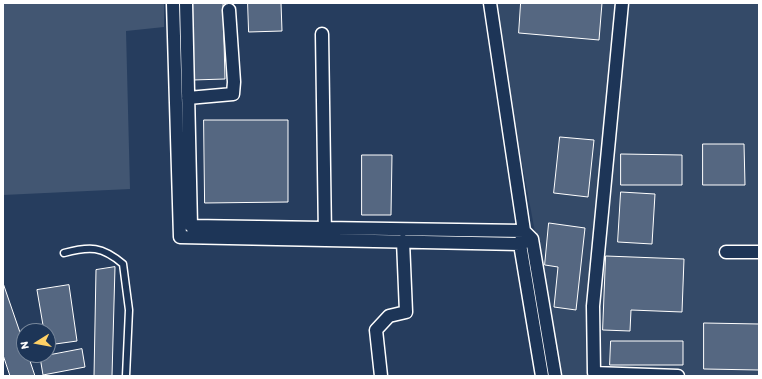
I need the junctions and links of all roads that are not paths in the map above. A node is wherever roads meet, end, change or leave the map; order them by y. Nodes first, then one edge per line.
1 (174, 3) edge
2 (186, 3) edge
3 (490, 3) edge
4 (622, 3) edge
5 (229, 10) dead end
6 (322, 34) dead end
7 (188, 98) junction
8 (325, 234) junction
9 (528, 235) junction
10 (403, 241) junction
11 (520, 244) junction
12 (726, 252) dead end
13 (759, 252) edge
14 (64, 253) dead end
15 (594, 375) edge
16 (126, 376) edge
17 (381, 376) edge
18 (542, 376) edge
19 (555, 376) edge
20 (678, 376) edge

1 - 8 street
2 - 7 street
3 - 9 street
4 - 15 street
5 - 7 street
6 - 8 street
7 - 8 street
8 - 9 street
8 - 10 street
9 - 11 street
9 - 19 street
10 - 11 street
10 - 17 street
11 - 18 street
12 - 13 street
14 - 16 lane
15 - 20 street

